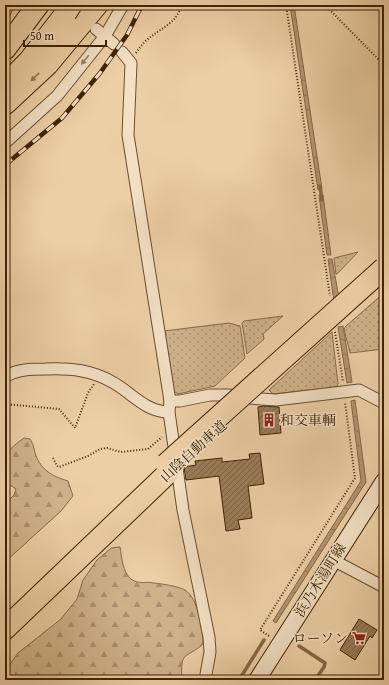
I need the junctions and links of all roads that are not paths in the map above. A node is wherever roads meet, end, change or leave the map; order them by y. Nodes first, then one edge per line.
1 (8, 5) edge
2 (38, 5) edge
3 (97, 5) edge
4 (123, 5) edge
5 (64, 7) edge
6 (5, 12) edge
7 (100, 32) junction
8 (114, 44) dead end
9 (5, 49) edge
10 (122, 52) dead end
11 (5, 71) edge
12 (5, 85) edge
13 (5, 104) edge
14 (5, 143) edge
15 (384, 268) edge
16 (384, 278) edge
17 (5, 378) edge
18 (170, 401) junction
19 (384, 403) edge
20 (169, 412) junction
21 (167, 468) junction
22 (384, 481) edge
23 (333, 560) junction
24 (384, 587) edge
25 (5, 613) edge
26 (5, 629) edge
27 (205, 680) edge
28 (257, 680) edge

1 - 6 street
2 - 9 highway
3 -> 13 highway
4 - 7 street
5 - 11 highway
5 - 12 highway
7 - 8 street
7 -> 14 street
10 - 18 street
15 - 21 highway, 山陰自動車道, bridge
16 - 21 highway, 山陰自動車道
17 - 20 street
18 - 19 street
18 - 20 street
20 - 27 street
21 - 25 highway, 山陰自動車道
21 - 26 highway, 山陰自動車道
22 - 23 main road, 浜乃木湯町線
23 - 24 street
23 - 28 main road, 浜乃木湯町線

